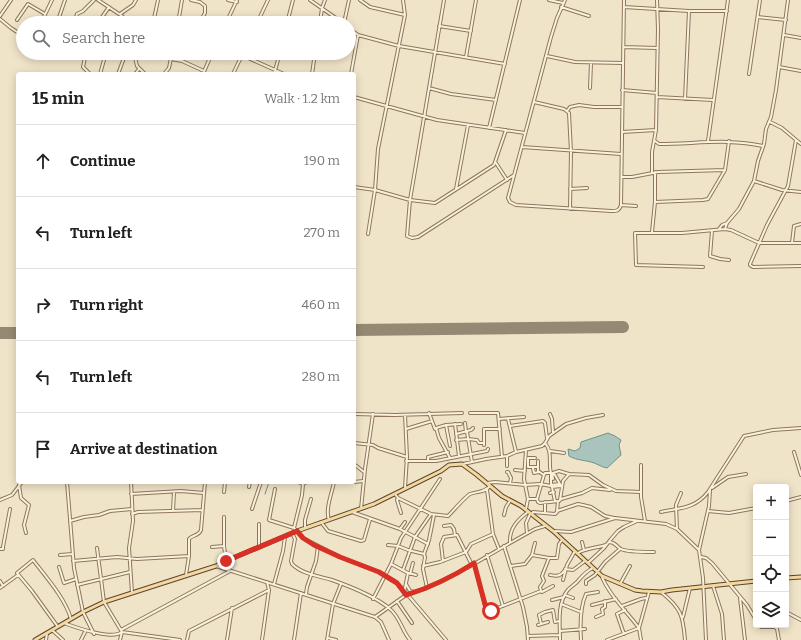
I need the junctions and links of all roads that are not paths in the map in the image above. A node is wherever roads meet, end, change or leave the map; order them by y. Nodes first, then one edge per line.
1 (11, 0) edge
2 (52, 0) edge
3 (65, 0) edge
4 (94, 0) edge
5 (98, 0) edge
6 (136, 0) edge
7 (158, 0) edge
8 (182, 0) edge
9 (191, 0) edge
10 (228, 0) edge
11 (268, 0) edge
12 (293, 0) edge
13 (310, 0) edge
14 (325, 0) edge
15 (349, 0) edge
16 (360, 0) edge
17 (403, 0) edge
18 (444, 0) edge
19 (476, 0) edge
20 (520, 0) edge
21 (549, 0) edge
22 (565, 0) edge
23 (624, 0) edge
24 (657, 0) edge
25 (728, 0) edge
26 (760, 0) edge
27 (788, 0) edge
28 (237, 1) edge
29 (563, 3) junction
30 (109, 7) junction
31 (561, 7) junction
32 (624, 7) junction
33 (322, 8) junction
34 (657, 9) junction
35 (689, 10) junction
36 (727, 10) junction
37 (45, 14) joint
38 (120, 14) joint
39 (405, 15) junction
40 (0, 16) edge
41 (20, 16) edge
42 (59, 16) edge
43 (76, 16) edge
44 (103, 16) edge
45 (155, 16) edge
46 (179, 16) edge
47 (203, 16) edge
48 (230, 16) edge
49 (260, 16) edge
50 (289, 16) edge
51 (321, 16) edge
52 (333, 16) edge
53 (345, 16) edge
54 (589, 16) dead end
55 (758, 16) junction
56 (0, 19) edge
57 (786, 20) junction
58 (439, 26) junction
59 (16, 31) edge
60 (471, 31) junction
61 (358, 35) joint
62 (784, 36) junction
63 (801, 38) edge
64 (356, 46) edge
65 (399, 46) junction
66 (623, 47) junction
67 (658, 48) junction
68 (435, 52) junction
69 (547, 56) junction
70 (466, 57) junction
71 (84, 60) edge
72 (104, 60) edge
73 (123, 60) edge
74 (136, 60) edge
75 (171, 60) edge
76 (176, 60) edge
77 (209, 60) edge
78 (239, 60) edge
79 (254, 60) edge
80 (278, 60) edge
81 (314, 60) edge
82 (354, 60) edge
83 (591, 63) junction
84 (623, 63) junction
85 (505, 64) junction
86 (779, 67) junction
87 (140, 69) junction
88 (275, 70) junction
89 (204, 71) joint
90 (801, 71) edge
91 (88, 72) edge
92 (101, 72) edge
93 (119, 72) edge
94 (137, 72) edge
95 (143, 72) edge
96 (166, 72) edge
97 (234, 72) edge
98 (280, 72) edge
99 (312, 72) edge
100 (351, 72) edge
101 (749, 74) dead end
102 (429, 88) junction
103 (590, 88) dead end
104 (622, 90) junction
105 (657, 93) junction
106 (657, 97) junction
107 (356, 98) edge
108 (685, 99) junction
109 (496, 100) junction
110 (713, 100) junction
111 (534, 102) junction
112 (386, 105) junction
113 (622, 107) junction
114 (567, 111) junction
115 (424, 116) junction
116 (770, 122) junction
117 (468, 125) junction
118 (489, 128) junction
119 (506, 130) junction
120 (656, 130) junction
121 (622, 132) junction
122 (525, 133) junction
123 (796, 140) junction
124 (655, 141) junction
125 (708, 141) junction
126 (729, 141) junction
127 (801, 144) edge
128 (763, 146) junction
129 (522, 147) junction
130 (571, 152) junction
131 (621, 154) junction
132 (496, 163) junction
133 (725, 170) junction
134 (653, 173) junction
135 (514, 175) junction
136 (622, 176) junction
137 (507, 180) junction
138 (754, 181) junction
139 (356, 187) edge
140 (587, 188) dead end
141 (456, 189) junction
142 (570, 189) junction
143 (375, 190) junction
144 (786, 190) junction
145 (801, 192) edge
146 (410, 200) junction
147 (655, 202) junction
148 (621, 205) junction
149 (636, 206) dead end
150 (570, 209) junction
151 (727, 223) junction
152 (801, 224) edge
153 (719, 229) junction
154 (725, 229) junction
155 (712, 231) junction
156 (652, 232) junction
157 (368, 234) dead end
158 (759, 243) junction
159 (792, 243) junction
160 (801, 243) edge
161 (729, 260) dead end
162 (801, 266) edge
163 (704, 267) dead end
164 (462, 413) dead end
165 (470, 413) dead end
166 (356, 414) edge
167 (373, 414) junction
168 (429, 414) junction
169 (550, 414) dead end
170 (404, 415) junction
171 (603, 415) dead end
172 (524, 417) dead end
173 (499, 419) junction
174 (508, 419) junction
175 (432, 421) junction
176 (465, 423) dead end
177 (455, 424) junction
178 (461, 424) dead end
179 (446, 425) junction
180 (510, 426) junction
181 (436, 428) junction
182 (473, 428) dead end
183 (801, 428) edge
184 (406, 429) junction
185 (500, 429) junction
186 (466, 432) junction
187 (553, 433) junction
188 (456, 434) junction
189 (547, 438) junction
190 (448, 439) junction
191 (468, 439) junction
192 (456, 440) junction
193 (441, 441) junction
194 (356, 443) edge
195 (545, 443) junction
196 (368, 445) junction
197 (450, 446) dead end
198 (488, 449) dead end
199 (526, 450) junction
200 (550, 451) junction
201 (448, 452) junction
202 (516, 452) junction
203 (794, 452) dead end
204 (564, 453) dead end
205 (471, 454) junction
206 (459, 456) junction
207 (507, 456) junction
208 (407, 457) junction
209 (502, 457) junction
210 (450, 458) junction
211 (535, 458) dead end
212 (406, 461) junction
213 (428, 461) junction
214 (538, 461) dead end
215 (472, 462) junction
216 (462, 464) junction
217 (641, 465) dead end
218 (356, 466) edge
219 (507, 466) dead end
220 (538, 467) junction
221 (533, 468) junction
222 (515, 470) dead end
223 (525, 471) junction
224 (364, 472) junction
225 (507, 472) dead end
226 (539, 472) junction
227 (552, 473) junction
228 (544, 474) junction
229 (569, 474) junction
230 (746, 474) dead end
231 (801, 475) edge
232 (440, 479) dead end
233 (553, 479) dead end
234 (356, 482) edge
235 (363, 482) junction
236 (510, 483) junction
237 (67, 484) edge
238 (131, 484) edge
239 (205, 484) edge
240 (225, 484) edge
241 (250, 484) edge
242 (260, 484) edge
243 (303, 484) edge
244 (334, 484) edge
245 (540, 484) junction
246 (19, 485) joint
247 (489, 485) junction
248 (525, 485) junction
249 (561, 485) junction
250 (552, 486) junction
251 (249, 487) dead end
252 (275, 489) dead end
253 (405, 489) junction
254 (710, 489) junction
255 (487, 490) junction
256 (612, 490) junction
257 (174, 492) junction
258 (224, 492) dead end
259 (554, 492) junction
260 (641, 492) junction
261 (204, 493) junction
262 (550, 493) dead end
263 (131, 494) junction
264 (395, 494) junction
265 (681, 494) dead end
266 (801, 497) edge
267 (398, 498) junction
268 (311, 499) dead end
269 (528, 499) junction
270 (537, 499) junction
271 (0, 500) edge
272 (789, 500) edge
273 (510, 501) junction
274 (558, 501) junction
275 (546, 502) junction
276 (10, 509) dead end
277 (132, 509) junction
278 (252, 509) dead end
279 (361, 509) junction
280 (420, 509) junction
281 (753, 509) edge
282 (202, 510) junction
283 (676, 510) junction
284 (173, 511) junction
285 (557, 511) junction
286 (708, 511) junction
287 (351, 512) junction
288 (660, 512) dead end
289 (401, 513) dead end
290 (529, 513) junction
291 (545, 513) junction
292 (132, 514) junction
293 (431, 514) junction
294 (434, 514) junction
295 (504, 515) dead end
296 (224, 517) dead end
297 (429, 517) junction
298 (434, 518) junction
299 (615, 518) junction
300 (370, 519) junction
301 (329, 520) junction
302 (640, 521) junction
303 (645, 521) junction
304 (70, 522) junction
305 (321, 522) junction
306 (404, 522) dead end
307 (259, 524) dead end
308 (444, 526) dead end
309 (545, 526) junction
310 (294, 528) junction
311 (305, 528) junction
312 (400, 529) junction
313 (678, 529) junction
314 (297, 531) junction
315 (553, 531) junction
316 (405, 532) junction
317 (26, 533) dead end
318 (292, 533) junction
319 (527, 533) junction
320 (493, 534) junction
321 (455, 535) junction
322 (285, 536) junction
323 (415, 537) junction
324 (562, 540) junction
325 (535, 542) dead end
326 (582, 542) dead end
327 (610, 542) junction
328 (510, 543) junction
329 (428, 544) junction
330 (607, 544) junction
331 (388, 545) dead end
332 (224, 546) junction
333 (259, 546) junction
334 (318, 546) junction
335 (398, 546) junction
336 (504, 546) junction
337 (212, 547) dead end
338 (97, 548) dead end
339 (0, 549) edge
340 (499, 549) junction
341 (620, 549) junction
342 (584, 550) junction
343 (699, 550) junction
344 (410, 551) junction
345 (466, 552) junction
346 (576, 552) junction
347 (654, 552) dead end
348 (73, 554) junction
349 (60, 555) dead end
350 (424, 555) junction
351 (487, 555) junction
352 (532, 555) junction
353 (190, 556) junction
354 (701, 557) junction
355 (129, 558) junction
356 (549, 558) junction
357 (99, 559) junction
358 (73, 561) junction
359 (226, 561) junction
360 (443, 561) junction
361 (587, 561) junction
362 (413, 563) dead end
363 (392, 564) junction
364 (473, 564) junction
365 (216, 566) junction
366 (423, 566) junction
367 (511, 566) junction
368 (630, 566) dead end
369 (59, 567) dead end
370 (593, 568) junction
371 (403, 570) junction
372 (565, 570) junction
373 (230, 571) junction
374 (130, 572) junction
375 (597, 572) junction
376 (409, 573) junction
377 (312, 574) junction
378 (550, 574) dead end
379 (19, 575) junction
380 (416, 575) dead end
381 (385, 576) junction
382 (602, 576) junction
383 (186, 577) junction
384 (801, 577) edge
385 (789, 578) edge
386 (76, 579) junction
387 (102, 579) junction
388 (563, 580) dead end
389 (0, 581) edge
390 (753, 581) edge
391 (267, 582) junction
392 (274, 584) junction
393 (341, 584) junction
394 (406, 584) junction
395 (586, 584) dead end
396 (620, 584) junction
397 (730, 584) junction
398 (77, 585) junction
399 (3, 586) junction
400 (553, 586) dead end
401 (713, 586) junction
402 (703, 587) junction
403 (0, 588) edge
404 (427, 588) junction
405 (690, 588) junction
406 (269, 590) junction
407 (541, 591) junction
408 (415, 592) junction
409 (598, 592) dead end
410 (649, 592) junction
411 (661, 592) junction
412 (132, 593) junction
413 (301, 593) junction
414 (306, 594) junction
415 (405, 594) junction
416 (564, 596) junction
417 (740, 597) junction
418 (373, 598) junction
419 (573, 598) dead end
420 (646, 598) junction
421 (521, 599) junction
422 (616, 599) junction
423 (552, 600) dead end
424 (397, 601) junction
425 (605, 601) junction
426 (104, 602) junction
427 (333, 604) junction
428 (561, 604) junction
429 (592, 605) dead end
430 (503, 606) junction
431 (622, 606) junction
432 (388, 607) junction
433 (232, 608) junction
434 (626, 610) junction
435 (83, 612) junction
436 (581, 612) junction
437 (789, 614) edge
438 (753, 615) edge
439 (375, 617) junction
440 (596, 617) dead end
441 (683, 618) junction
442 (71, 619) junction
443 (801, 620) edge
444 (559, 621) junction
445 (548, 622) dead end
446 (64, 623) junction
447 (412, 623) dead end
448 (541, 624) junction
449 (538, 625) dead end
450 (58, 627) junction
451 (639, 628) junction
452 (776, 628) edge
453 (581, 629) junction
454 (584, 629) dead end
455 (52, 630) junction
456 (121, 631) junction
457 (560, 631) junction
458 (85, 632) junction
459 (47, 633) junction
460 (94, 634) junction
461 (624, 634) junction
462 (560, 635) junction
463 (528, 636) junction
464 (327, 639) edge
465 (35, 640) edge
466 (46, 640) edge
467 (63, 640) edge
468 (80, 640) edge
469 (120, 640) edge
470 (180, 640) edge
471 (187, 640) edge
472 (227, 640) edge
473 (262, 640) edge
474 (294, 640) edge
475 (336, 640) edge
476 (389, 640) edge
477 (410, 640) edge
478 (446, 640) edge
479 (528, 640) edge
480 (560, 640) edge
481 (581, 640) edge
482 (607, 640) edge
483 (640, 640) edge
484 (685, 640) edge
485 (706, 640) edge
486 (724, 640) edge
487 (745, 640) edge
488 (779, 640) edge

1 - 40 street
2 - 37 street
3 - 42 street
4 - 43 street
5 - 30 street
6 - 38 street
7 - 45 street
8 - 46 street
9 - 47 street
10 - 28 street
11 - 49 street
12 - 50 street
13 - 33 street
14 - 33 street
15 - 53 street
16 - 39 street
17 - 39 street
18 - 58 street
19 - 60 street
20 - 85 street
21 - 29 street
22 - 29 street
23 - 32 street
24 - 34 street
25 - 36 street
26 - 55 street
27 - 57 street
28 - 48 street
29 - 31 street
30 - 38 street
30 - 44 street
31 - 54 street
31 - 69 street
32 - 34 street
32 - 66 street
33 - 51 street
33 - 52 street
34 - 35 street
34 - 67 street
35 - 36 street
35 - 108 street
36 - 110 street
37 - 41 street
39 - 65 street
55 - 57 street
55 - 101 street
56 - 59 street
57 - 62 street
58 - 60 street
58 - 68 street
60 - 70 street
61 - 64 street
61 - 65 street
62 - 63 street
62 - 86 street
65 - 68 street
65 - 112 street
66 - 67 street
66 - 84 street
67 - 105 street
68 - 70 street
68 - 102 street
69 - 83 street
69 - 111 street
70 - 85 street
71 - 91 street
72 - 92 street
73 - 93 street
74 - 87 street
75 - 96 street
76 - 89 street
77 - 89 street
78 - 97 street
79 - 88 street
80 - 88 street
81 - 99 street
82 - 100 street
83 - 84 street
83 - 103 street
84 - 104 street
85 - 109 street
86 - 90 street
86 - 116 street
87 - 94 street
87 - 95 street
88 - 98 street
102 - 109 street
102 - 115 street
104 - 105 street
104 - 113 street
105 - 106 street
106 - 108 street
106 - 120 street
107 - 112 street
108 - 110 street
109 - 118 street
110 - 125 street
111 - 114 street
111 - 122 street
112 - 115 street
112 - 143 street
113 - 114 street
113 - 121 street
114 - 130 street
115 - 117 street
115 - 146 street
116 - 123 street
116 - 128 street
117 - 118 street
117 - 141 street
118 - 119 street
119 - 122 street
119 - 132 street
120 - 121 street
120 - 124 street
121 - 131 street
122 - 129 street
123 - 127 street
123 - 144 street
124 - 125 street
124 - 134 street
125 - 126 street
126 - 128 street
126 - 133 street
128 - 138 street
129 - 130 street
129 - 135 street
130 - 131 street
130 - 142 street
131 - 136 street
132 - 137 street
132 - 141 street
133 - 134 street
133 - 147 street
134 - 136 street
134 - 147 street
135 - 137 street
135 - 150 street
136 - 148 street
137 - 146 street
138 - 144 street
138 - 151 street
139 - 143 street
140 - 142 street
141 - 146 street
142 - 150 street
143 - 146 street
143 - 157 street
144 - 145 street
144 - 158 street
147 - 156 street
148 - 149 street
148 - 150 street
151 - 153 street
151 - 154 street
152 - 159 street
153 - 154 street
153 - 155 street
154 - 158 street
155 - 156 street
155 - 161 street
156 - 163 street
158 - 159 street
158 - 162 street
159 - 160 street
164 - 168 street
165 - 173 street
166 - 167 street
167 - 170 street
167 - 196 street
168 - 170 street
168 - 175 street
169 - 187 street
170 - 184 street
171 - 187 street
172 - 174 street
173 - 174 street
173 - 185 street
174 - 180 street
175 - 181 street
175 - 184 street
176 - 186 street
177 - 178 street
177 - 179 street
177 - 188 street
179 - 181 street
179 - 190 street
180 - 189 street
180 - 202 street
181 - 193 street
182 - 186 street
183 - 254 street
184 - 208 street
185 - 191 street
185 - 209 street
186 - 188 street
186 - 191 street
187 - 189 street
188 - 192 street
189 - 195 street
190 - 193 street
190 - 197 street
191 - 192 street
191 - 205 street
192 - 206 street
193 - 201 street
194 - 196 street
195 - 199 street
195 - 200 street
196 - 208 street
196 - 224 street
198 - 205 street
199 - 202 street
199 - 223 street
200 - 204 street
200 - 227 street
201 - 210 street
201 - 213 street
202 - 207 street
203 - 231 street
205 - 206 street
205 - 215 street
206 - 210 street
207 - 209 street
207 - 219 street
208 - 212 street
209 - 215 street
210 - 213 street
211 - 221 street
212 - 213 street
212 - 253 street
214 - 220 street
215 - 216 street
216 - 247 main road
216 - 253 main road
217 - 260 street
218 - 224 street
220 - 221 street
220 - 226 street
221 - 226 street
222 - 223 street
223 - 248 street
224 - 235 street
225 - 236 street
226 - 228 street
227 - 228 street
227 - 229 street
227 - 233 street
227 - 249 street
227 - 250 street
228 - 245 street
229 - 249 street
229 - 256 street
230 - 254 street
232 - 280 street
234 - 235 street
235 - 279 street
236 - 247 street
236 - 248 street
237 - 304 street
238 - 263 street
239 - 261 street
240 - 258 street
241 - 251 street
242 - 278 street
243 - 310 street
244 - 301 street
245 - 248 street
245 - 250 street
245 - 270 street
246 - 271 street
246 - 317 street
247 - 255 street
247 - 273 main road
248 - 269 street
249 - 250 street
249 - 274 street
250 - 259 street
252 - 310 street
253 - 264 main road
254 - 283 street
254 - 286 street
255 - 294 street
255 - 320 street
256 - 260 street
256 - 274 street
257 - 261 street
257 - 263 street
257 - 284 street
259 - 262 street
259 - 274 street
260 - 303 street
261 - 282 street
263 - 277 street
264 - 267 street
264 - 279 main road
265 - 283 street
266 - 272 street
267 - 280 street
267 - 289 street
268 - 311 street
269 - 270 street
269 - 290 street
270 - 275 street
273 - 290 main road
273 - 295 street
274 - 275 street
274 - 285 street
275 - 291 street
276 - 339 street
277 - 292 street
277 - 304 street
279 - 287 main road
280 - 293 street
280 - 316 street
281 - 286 street
282 - 284 street
282 - 353 street
283 - 288 street
283 - 313 street
284 - 292 street
285 - 291 street
285 - 299 street
286 - 343 street
287 - 300 street
287 - 301 main road
290 - 291 street
290 - 309 main road
290 - 319 street
290 - 328 street
292 - 355 street
293 - 294 street
293 - 297 street
294 - 298 street
296 - 332 street
297 - 298 street
297 - 323 street
298 - 329 street
299 - 302 street
299 - 315 street
300 - 305 street
300 - 312 street
301 - 305 main road
302 - 303 street
302 - 327 street
303 - 313 street
304 - 348 street
305 - 311 main road
306 - 312 street
307 - 333 street
308 - 321 street
309 - 315 main road
309 - 319 street
310 - 314 street
311 - 314 main road
312 - 316 street
313 - 343 street
314 - 318 main road
314 - 334 street
315 - 324 main road
316 - 323 street
316 - 335 street
318 - 322 main road
318 - 377 street
319 - 328 street
320 - 340 street
320 - 345 street
321 - 345 street
321 - 360 street
322 - 333 main road
322 - 392 street
323 - 329 street
323 - 344 street
324 - 346 main road
324 - 356 street
325 - 352 street
326 - 342 street
327 - 330 street
327 - 341 street
328 - 336 street
329 - 350 street
330 - 342 street
330 - 361 street
331 - 335 street
332 - 337 street
332 - 359 street
333 - 359 main road
334 - 377 street
334 - 381 street
335 - 344 street
335 - 363 street
336 - 340 street
336 - 367 street
338 - 357 street
340 - 351 street
341 - 347 street
341 - 375 street
342 - 346 street
343 - 354 street
344 - 350 street
344 - 371 street
345 - 360 street
345 - 364 street
346 - 361 main road
346 - 372 street
348 - 349 street
348 - 358 street
350 - 366 street
351 - 364 street
351 - 430 street
352 - 356 street
352 - 367 street
353 - 355 street
353 - 383 street
354 - 397 street
354 - 402 street
355 - 357 street
355 - 374 street
356 - 407 street
357 - 358 street
357 - 387 street
358 - 386 street
359 - 365 main road
360 - 366 street
361 - 370 main road
361 - 372 street
362 - 376 street
363 - 371 street
363 - 381 street
364 - 404 street
364 - 430 street
365 - 373 street
365 - 383 main road
366 - 404 street
367 - 421 street
368 - 396 street
369 - 386 street
370 - 375 main road
370 - 416 street
371 - 376 street
372 - 378 street
372 - 388 street
373 - 391 street
373 - 456 street
374 - 387 street
374 - 412 street
375 - 382 main road
375 - 395 street
376 - 380 street
376 - 394 street
377 - 393 street
377 - 414 street
379 - 399 street
379 - 442 street
379 - 450 street
381 - 415 street
381 - 418 street
382 - 396 main road
382 - 422 street
383 - 412 main road
384 - 385 main road
386 - 398 street
387 - 398 street
387 - 426 street
389 - 399 street
390 - 397 main road
391 - 392 street
391 - 406 street
392 - 413 street
393 - 418 street
393 - 427 street
394 - 408 street
394 - 415 street
396 - 410 main road
397 - 401 main road
397 - 417 street
398 - 435 street
399 - 403 street
400 - 407 street
401 - 402 main road
401 - 486 street
402 - 405 main road
402 - 485 street
404 - 408 street
405 - 411 main road
405 - 441 street
406 - 433 street
406 - 473 street
407 - 421 street
408 - 415 street
409 - 436 street
410 - 411 main road
410 - 420 street
411 - 441 street
412 - 426 main road
413 - 414 street
413 - 474 street
414 - 427 street
415 - 424 street
415 - 478 street
416 - 419 street
416 - 423 street
416 - 428 street
417 - 438 street
417 - 487 street
418 - 432 street
420 - 431 street
420 - 451 street
421 - 430 street
421 - 463 street
422 - 425 street
422 - 431 street
424 - 432 street
424 - 447 street
425 - 429 street
425 - 440 street
426 - 435 main road
426 - 456 street
427 - 439 street
427 - 464 street
428 - 436 street
428 - 444 street
431 - 434 street
432 - 439 street
432 - 477 street
433 - 471 street
433 - 472 street
434 - 451 street
434 - 461 street
435 - 442 main road
435 - 460 street
436 - 453 street
437 - 443 street
439 - 476 street
441 - 484 street
442 - 446 main road
444 - 448 street
444 - 457 street
445 - 448 street
446 - 450 main road
446 - 458 street
448 - 449 street
450 - 455 main road
451 - 461 street
451 - 483 street
452 - 488 street
453 - 454 street
453 - 457 street
453 - 481 street
455 - 459 main road
455 - 467 street
456 - 460 street
456 - 469 street
456 - 470 street
457 - 462 street
458 - 460 street
458 - 468 street
459 - 465 main road
459 - 466 street
461 - 482 street
462 - 463 street
462 - 480 street
463 - 479 street
464 - 475 street

